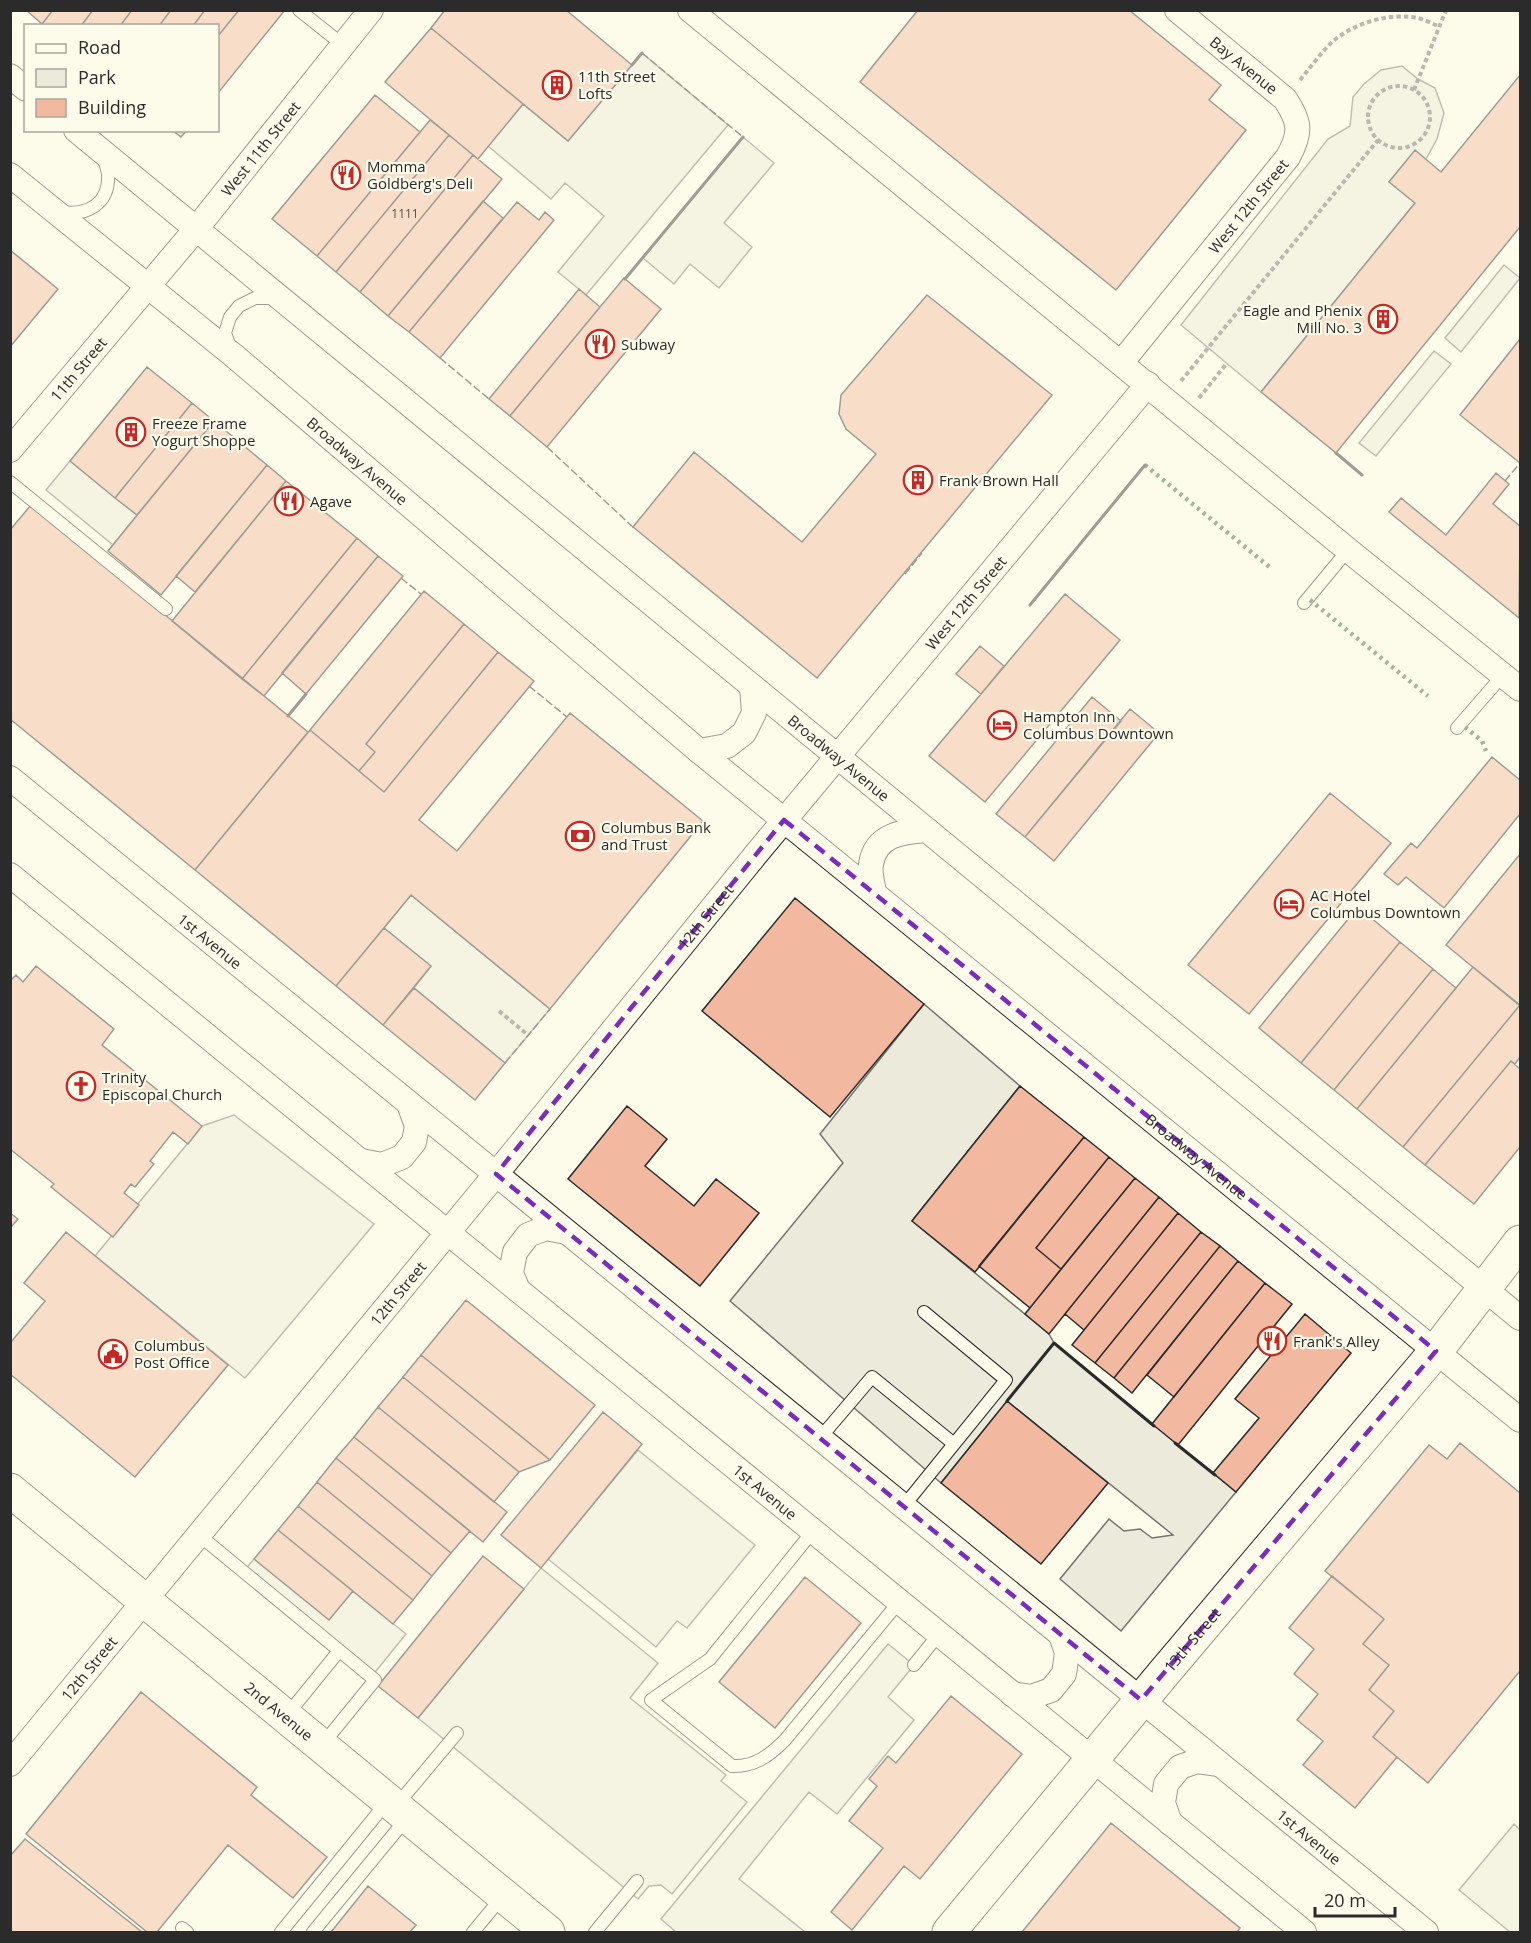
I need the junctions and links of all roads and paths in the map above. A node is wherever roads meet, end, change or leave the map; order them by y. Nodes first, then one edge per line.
1 (299, 10) edge
2 (370, 10) edge
3 (690, 10) edge
4 (1177, 10) edge
5 (1446, 10) edge
6 (1439, 26) junction
7 (343, 45) junction
8 (10, 76) edge
9 (24, 87) edge
10 (1414, 90) junction
11 (1285, 99) junction
12 (1298, 129) joint
13 (78, 132) edge
14 (1378, 140) junction
15 (102, 152) junction
16 (10, 175) edge
17 (54, 211) junction
18 (196, 229) junction
19 (147, 287) junction
20 (280, 298) junction
21 (233, 355) junction
22 (1121, 363) junction
23 (1227, 363) dead end
24 (1157, 392) junction
25 (1185, 415) junction
26 (10, 450) edge
27 (10, 482) edge
28 (1348, 550) junction
29 (1304, 603) dead end
30 (166, 609) dead end
31 (1512, 682) edge
32 (752, 686) junction
33 (1457, 728) dead end
34 (699, 751) junction
35 (837, 756) junction
36 (10, 778) edge
37 (784, 820) junction
38 (927, 830) junction
39 (12, 879) edge
40 (874, 893) junction
41 (499, 1011) dead end
42 (528, 1035) dead end
43 (409, 1104) junction
44 (360, 1161) junction
45 (496, 1174) junction
46 (448, 1232) junction
47 (566, 1232) junction
48 (1521, 1242) edge
49 (1485, 1288) junction
50 (518, 1290) junction
51 (924, 1312) dead end
52 (1521, 1318) edge
53 (1436, 1351) junction
54 (1521, 1420) edge
55 (819, 1438) junction
56 (954, 1444) junction
57 (10, 1490) edge
58 (903, 1507) junction
59 (813, 1531) junction
60 (199, 1534) junction
61 (145, 1601) junction
62 (899, 1602) junction
63 (939, 1634) junction
64 (1061, 1635) junction
65 (339, 1651) junction
66 (914, 1665) dead end
67 (1012, 1694) junction
68 (1141, 1700) junction
69 (286, 1717) junction
70 (457, 1733) dead end
71 (322, 1746) junction
72 (1092, 1759) junction
73 (10, 1764) edge
74 (1219, 1764) junction
75 (397, 1808) junction
76 (1170, 1823) junction
77 (637, 1881) dead end
78 (503, 1896) junction
79 (281, 1932) edge
80 (313, 1932) edge
81 (473, 1932) edge
82 (548, 1932) edge
83 (595, 1932) edge
84 (949, 1932) edge
85 (1304, 1932) edge
86 (1426, 1932) edge

1 - 7 lane
2 - 7 street, West 11th Street
3 - 22 street
4 - 11 street, Bay Avenue
5 - 6 path
6 - 10 path
6 - 11 path
7 - 18 street, West 11th Street
8 - 9 street
10 - 14 path
10 - 14 path
11 - 12 street, Bay Avenue
12 - 22 street, West 12th Street
13 - 15 street, Broadway Avenue
14 - 24 path
15 - 17 lane
15 - 18 street, Broadway Avenue
16 - 17 street, Broadway Avenue
17 - 19 street, Broadway Avenue
18 - 19 street, West 11th Street
18 - 20 street, Broadway Avenue
19 - 21 street, Broadway Avenue
19 - 26 street, 11th Street
20 - 21 lane
20 - 32 street, Broadway Avenue
21 - 34 street, Broadway Avenue
22 - 24 street
23 - 25 path
24 - 25 street
24 - 35 street, West 12th Street
25 - 28 street
27 - 30 lane
28 - 29 lane
28 - 31 street
31 - 33 lane
32 - 34 street
32 - 35 street, Broadway Avenue
34 - 37 street, Broadway Avenue
35 - 37 street, West 12th Street
35 - 38 street, Broadway Avenue
36 - 43 street, 1st Avenue
37 - 40 street, Broadway Avenue
37 - 45 street, 12th Street
38 - 40 street
38 - 49 street, Broadway Avenue
39 - 44 street, 1st Avenue
40 - 53 street, Broadway Avenue
41 - 42 path
43 - 44 street
43 - 45 street, 1st Avenue
44 - 46 street, 1st Avenue
45 - 46 street, 12th Street
45 - 47 street, 1st Avenue
46 - 50 street, 1st Avenue
46 - 60 street, 12th Street
47 - 50 street
47 - 55 street, 1st Avenue
48 - 49 main road, 13th Street
49 - 52 street, Broadway Avenue
49 - 53 main road, 13th Street
50 - 59 street, 1st Avenue
51 - 56 lane
53 - 54 street, Broadway Avenue
53 - 68 main road, 13th Street
55 - 56 lane
55 - 58 street, 1st Avenue
56 - 58 lane
57 - 61 main road, 2nd Avenue
58 - 64 street, 1st Avenue
59 - 62 street, 1st Avenue
59 - 62 lane
60 - 61 street, 12th Street
60 - 65 lane
61 - 69 main road, 2nd Avenue
61 - 73 street, 12th Street
62 - 63 street, 1st Avenue
63 - 66 lane
63 - 67 street, 1st Avenue
64 - 67 street
64 - 68 street, 1st Avenue
65 - 69 lane
65 - 71 lane
67 - 72 street, 1st Avenue
68 - 72 main road, 13th Street
68 - 74 street, 1st Avenue
69 - 71 main road, 2nd Avenue
70 - 75 lane
71 - 75 main road, 2nd Avenue
72 - 76 street, 1st Avenue
72 - 84 main road, 13th Street
74 - 76 street
74 - 86 street, 1st Avenue
75 - 78 main road, 2nd Avenue
75 - 79 lane
75 - 80 lane
76 - 85 street, 1st Avenue
77 - 83 lane
78 - 81 lane
78 - 82 main road, 2nd Avenue

